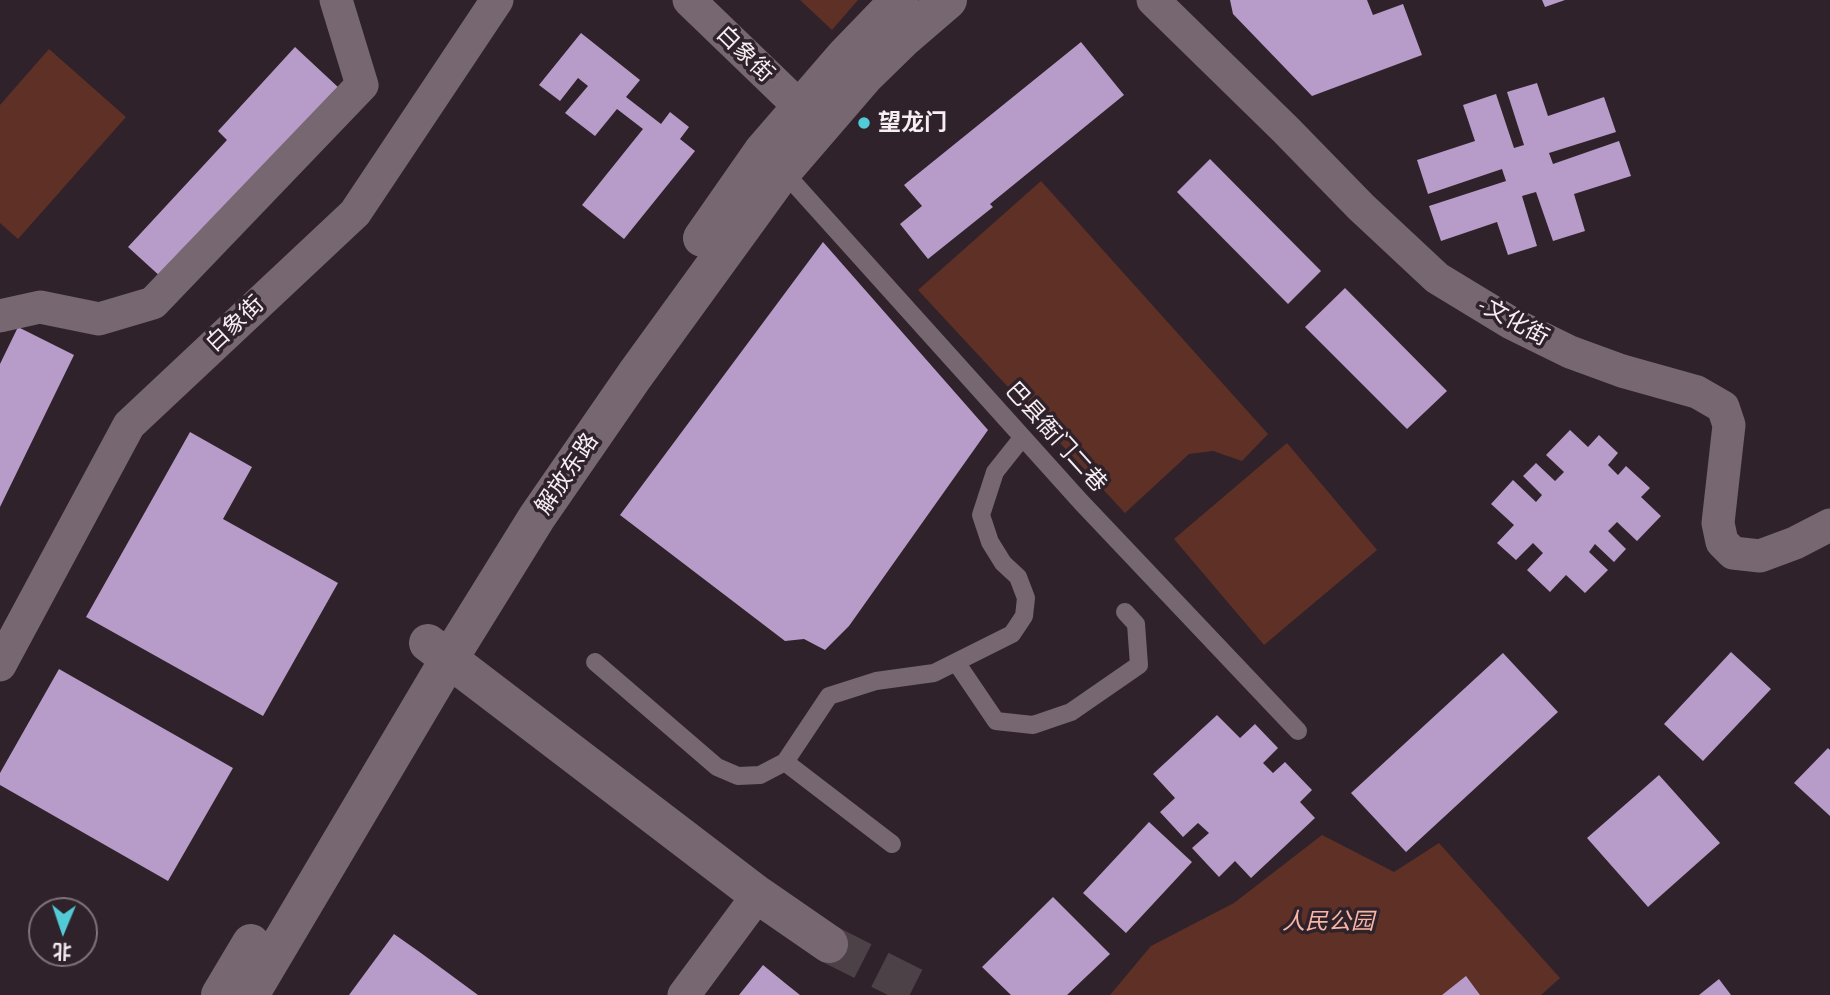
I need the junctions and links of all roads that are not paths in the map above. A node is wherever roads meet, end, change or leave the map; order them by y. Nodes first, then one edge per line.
1 (336, 0) edge
2 (497, 0) edge
3 (689, 0) edge
4 (898, 0) edge
5 (948, 0) edge
6 (1153, 0) edge
7 (800, 107) junction
8 (783, 171) junction
9 (0, 316) edge
10 (1023, 438) junction
11 (1830, 524) edge
12 (1125, 612) dead end
13 (439, 651) junction
14 (594, 662) dead end
15 (956, 662) junction
16 (0, 665) edge
17 (1298, 731) dead end
18 (785, 762) junction
19 (892, 844) dead end
20 (758, 895) junction
21 (830, 944) tunnel mouth
22 (220, 995) edge
23 (250, 995) edge
24 (684, 995) edge

1 - 9 street
2 - 16 street, 白象街
3 - 7 street, 白象街
4 - 7 main road, 解放东路
5 - 8 main road, 解放东路
6 - 11 street, -文化街
7 - 13 main road, 解放东路
8 - 10 lane, 巴县衙门二巷
8 - 13 main road, 解放东路
10 - 15 lane
10 - 17 lane, 巴县衙门二巷
12 - 15 lane
13 - 20 main road
13 - 22 main road, 解放东路
13 - 23 main road, 解放东路
14 - 18 lane
15 - 18 lane
18 - 19 lane
20 - 21 main road
20 - 24 street

